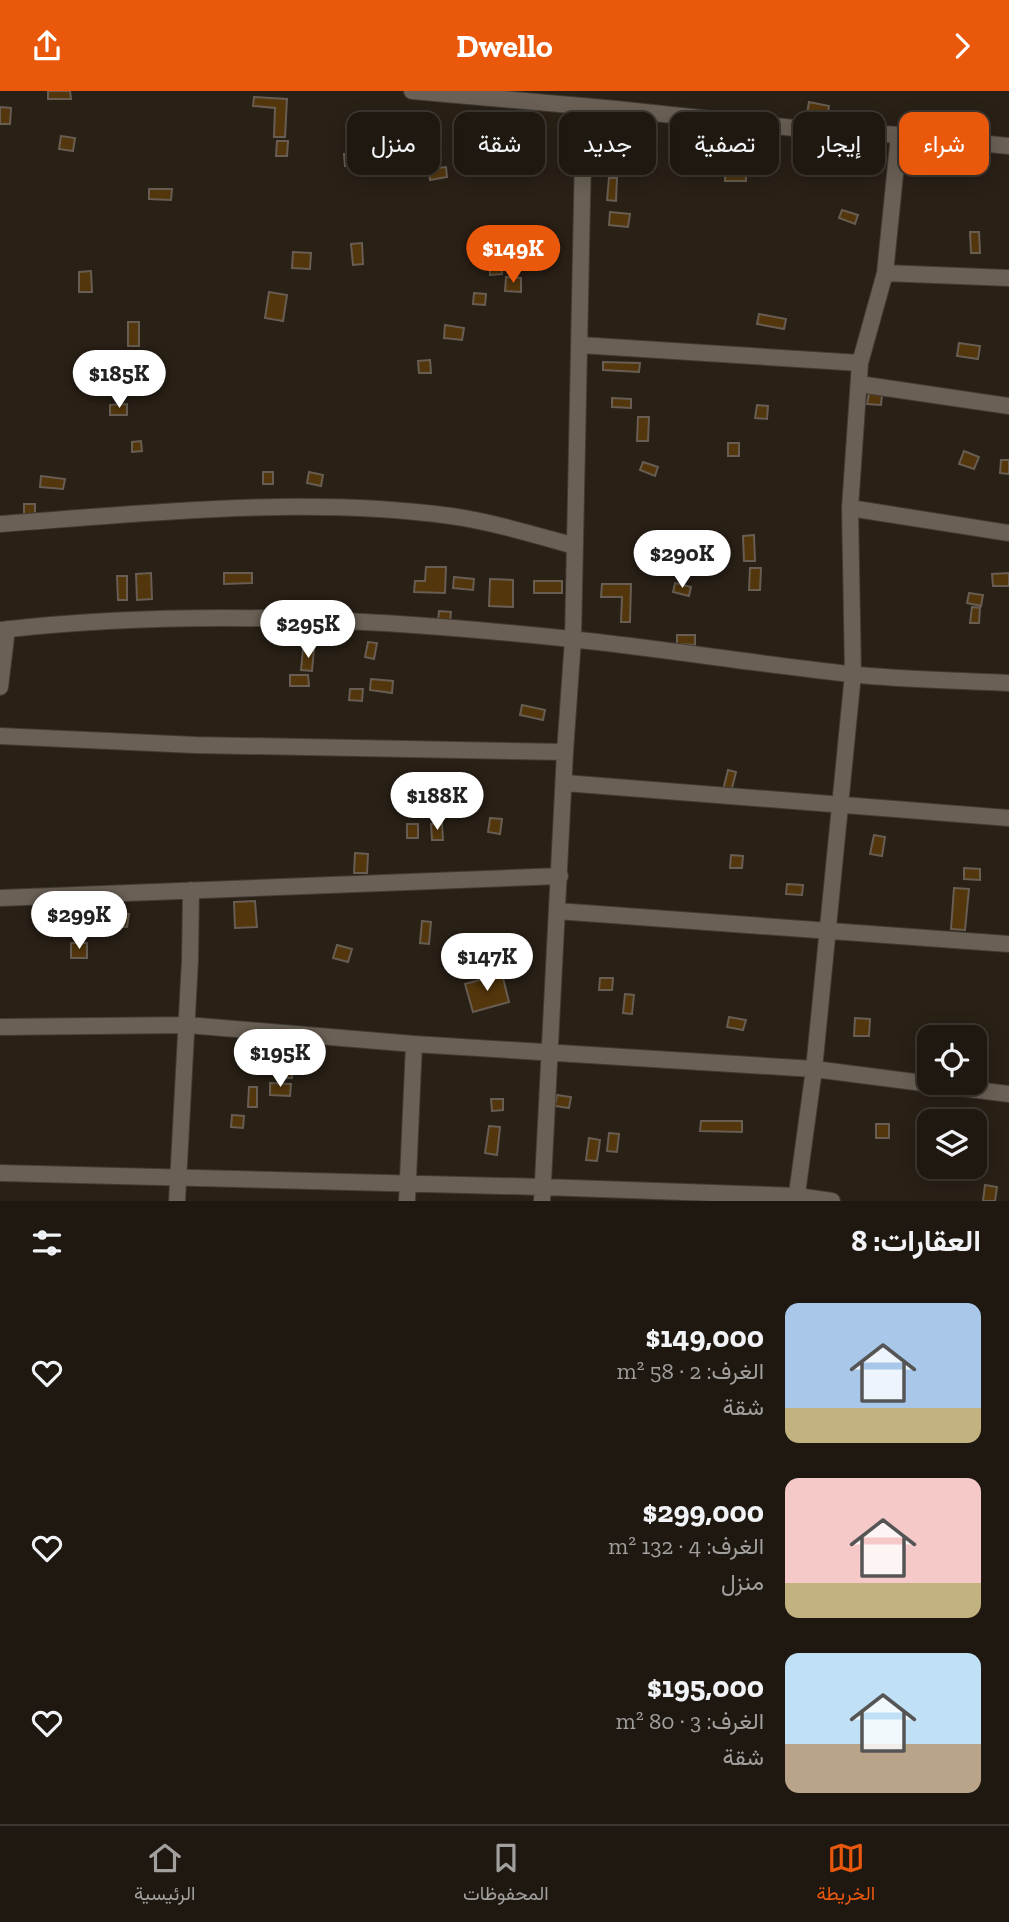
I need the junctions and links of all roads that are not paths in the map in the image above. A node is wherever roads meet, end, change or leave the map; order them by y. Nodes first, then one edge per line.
1 (412, 91) edge
2 (584, 106) junction
3 (899, 135) joint
4 (989, 144) edge
5 (1009, 146) edge
6 (885, 273) junction
7 (1009, 278) edge
8 (580, 345) junction
9 (860, 363) junction
10 (859, 384) junction
11 (1009, 406) edge
12 (850, 508) junction
13 (0, 524) edge
14 (1009, 533) edge
15 (575, 546) junction
16 (4, 630) edge
17 (573, 639) junction
18 (853, 674) junction
19 (1009, 683) edge
20 (0, 687) edge
21 (0, 736) edge
22 (565, 752) junction
23 (565, 783) junction
24 (838, 805) junction
25 (1009, 818) edge
26 (560, 876) junction
27 (191, 890) junction
28 (0, 898) edge
29 (558, 911) junction
30 (827, 932) junction
31 (1009, 944) edge
32 (187, 1025) junction
33 (0, 1027) edge
34 (414, 1044) junction
35 (550, 1053) junction
36 (814, 1069) junction
37 (1009, 1094) edge
38 (0, 1173) edge
39 (178, 1178) junction
40 (408, 1183) junction
41 (543, 1194) edge
42 (797, 1198) edge
43 (177, 1201) edge
44 (407, 1201) edge
45 (832, 1201) edge

1 - 2 street
2 - 3 street
2 - 8 street
3 - 6 street
4 - 5 street
6 - 7 street
6 - 9 street
8 - 9 street
8 - 15 street
9 - 10 street
10 - 11 street
10 - 12 street
12 - 14 street
12 - 18 street
13 - 15 street
15 - 17 street
16 - 17 street
16 - 20 street
17 - 18 street
17 - 22 street
18 - 19 street
18 - 24 street
21 - 22 street
22 - 23 street
23 - 24 street
23 - 26 street
24 - 25 street
24 - 30 street
26 - 27 street
26 - 29 street
27 - 28 street
27 - 32 street
29 - 30 street
29 - 35 street
30 - 31 street
30 - 36 street
32 - 33 street
32 - 34 street
32 - 39 street
34 - 35 street
34 - 40 street
35 - 36 street
35 - 41 street
36 - 37 street
36 - 42 street
38 - 39 street
39 - 40 street
39 - 43 street
40 - 41 street
40 - 44 street
41 - 42 street
42 - 45 street

